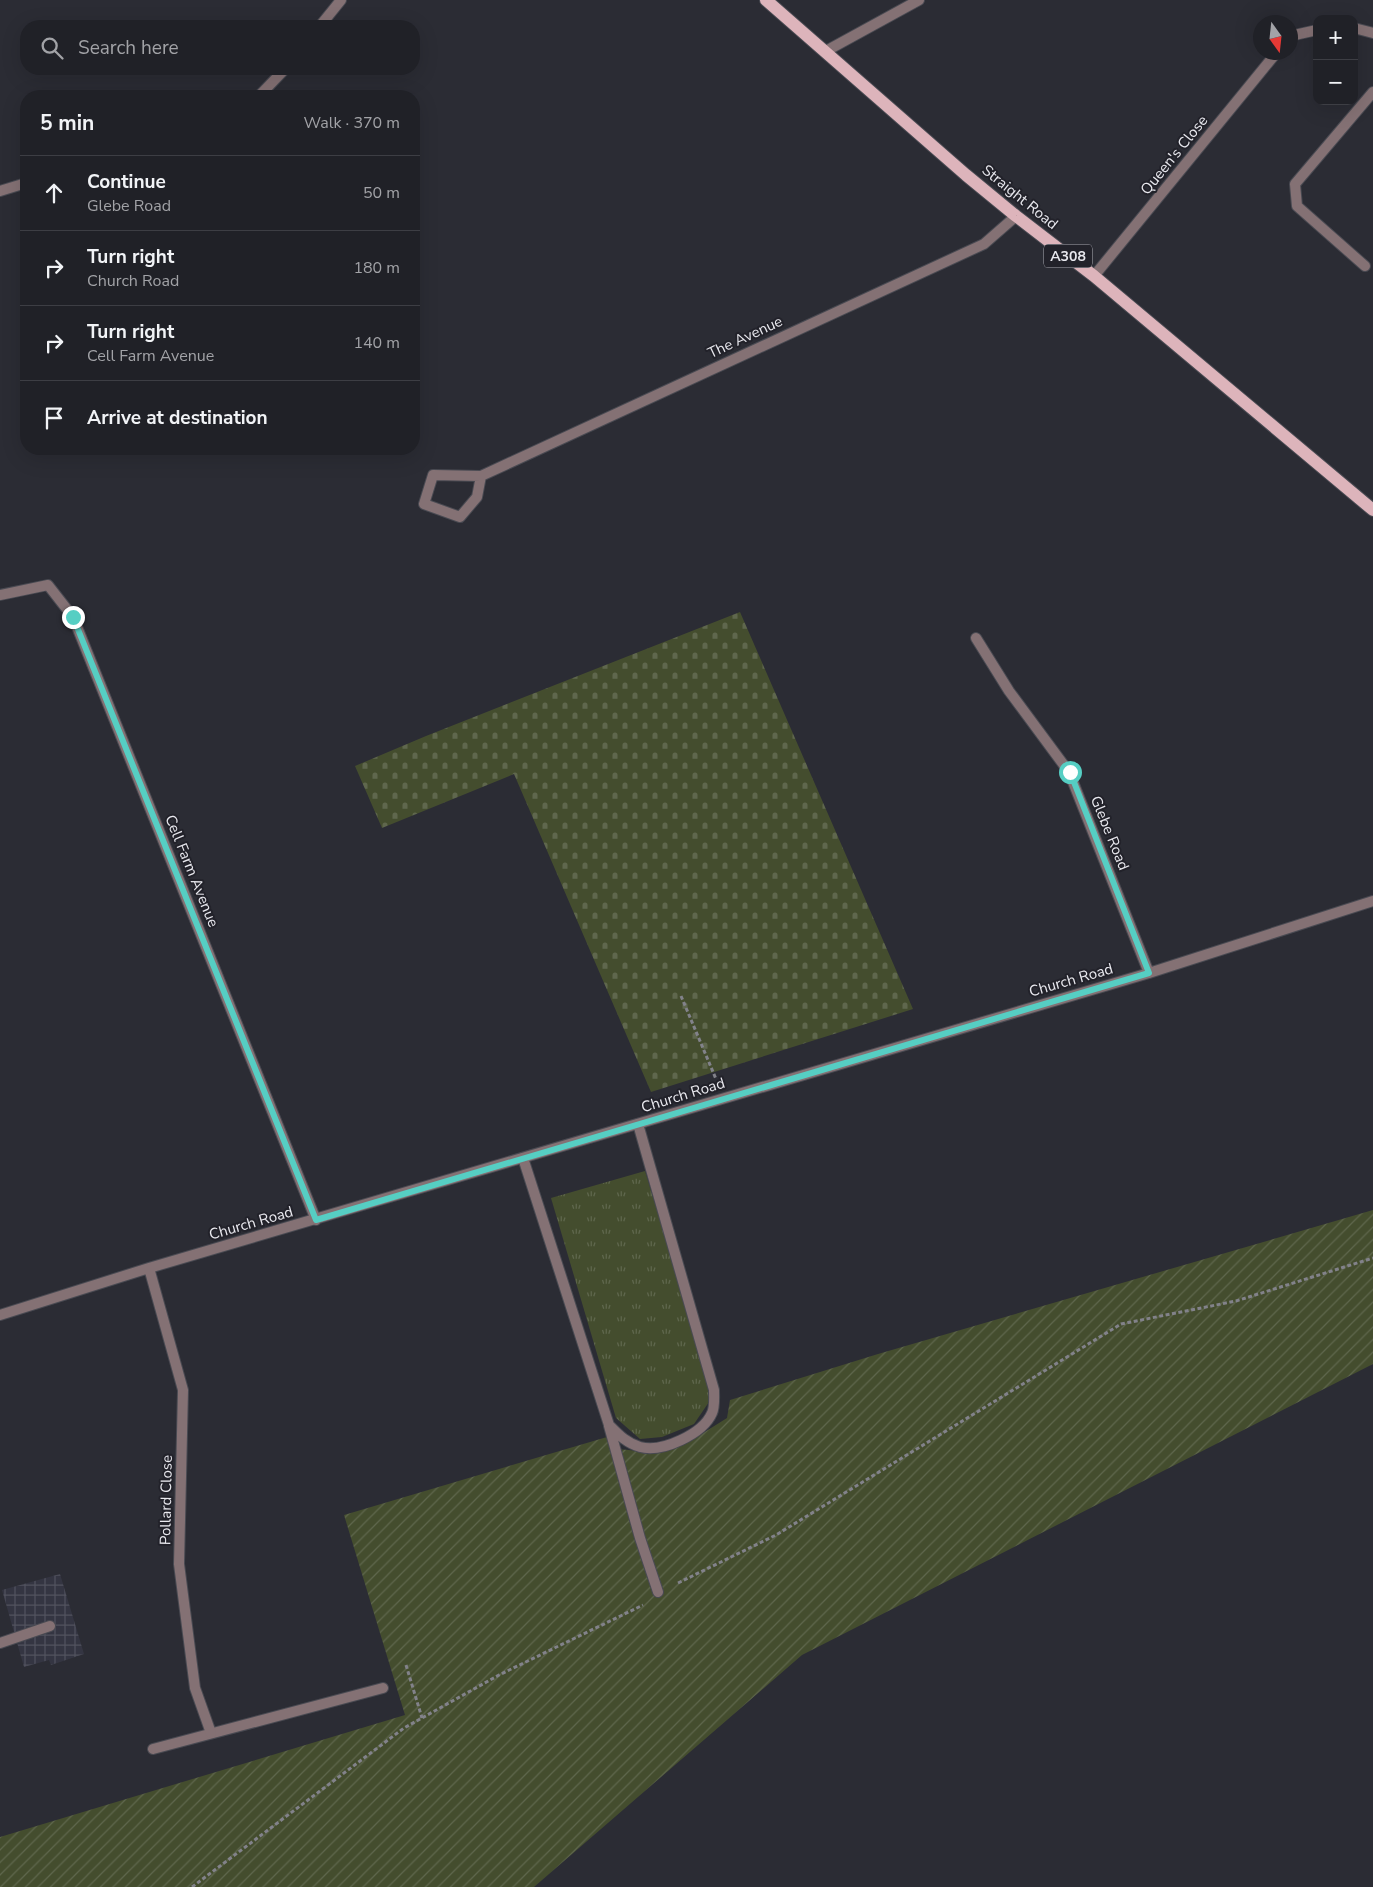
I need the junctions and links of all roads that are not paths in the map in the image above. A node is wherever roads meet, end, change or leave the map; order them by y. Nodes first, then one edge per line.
1 (341, 0) edge
2 (766, 0) edge
3 (919, 0) edge
4 (325, 20) edge
5 (1358, 29) edge
6 (1313, 31) edge
7 (1373, 33) edge
8 (1298, 34) edge
9 (826, 51) junction
10 (1270, 60) edge
11 (279, 75) edge
12 (266, 90) edge
13 (1373, 92) edge
14 (20, 186) edge
15 (0, 191) edge
16 (1016, 216) junction
17 (1365, 266) dead end
18 (1094, 276) junction
19 (481, 476) junction
20 (1373, 510) edge
21 (0, 595) edge
22 (976, 638) dead end
23 (1373, 902) edge
24 (1149, 973) junction
25 (638, 1124) junction
26 (523, 1158) junction
27 (316, 1220) junction
28 (149, 1268) junction
29 (0, 1315) edge
30 (608, 1425) junction
31 (658, 1592) road end
32 (50, 1626) dead end
33 (0, 1643) edge
34 (383, 1688) dead end
35 (211, 1733) junction
36 (153, 1749) dead end

1 - 4 street
2 - 9 main road, Straight Road / A308
3 - 9 street
5 - 7 street
6 - 8 street
9 - 16 main road, Straight Road / A308
10 - 18 street, Queen's Close
11 - 12 street
13 - 17 street
14 - 15 street
16 - 18 main road, Straight Road / A308
16 - 19 street, The Avenue
18 - 20 main road, Straight Road / A308
19 - 19 street, The Avenue
21 - 27 street, Cell Farm Avenue
22 - 24 street, Glebe Road
23 - 24 street, Church Road
24 - 25 street, Church Road
25 - 26 street, Church Road
25 - 30 street
26 - 27 street, Church Road
26 - 30 street
27 - 28 street, Church Road
28 - 29 street, Church Road
28 - 35 street, Pollard Close
30 - 31 street
32 - 33 street
34 - 35 street
35 - 36 street

